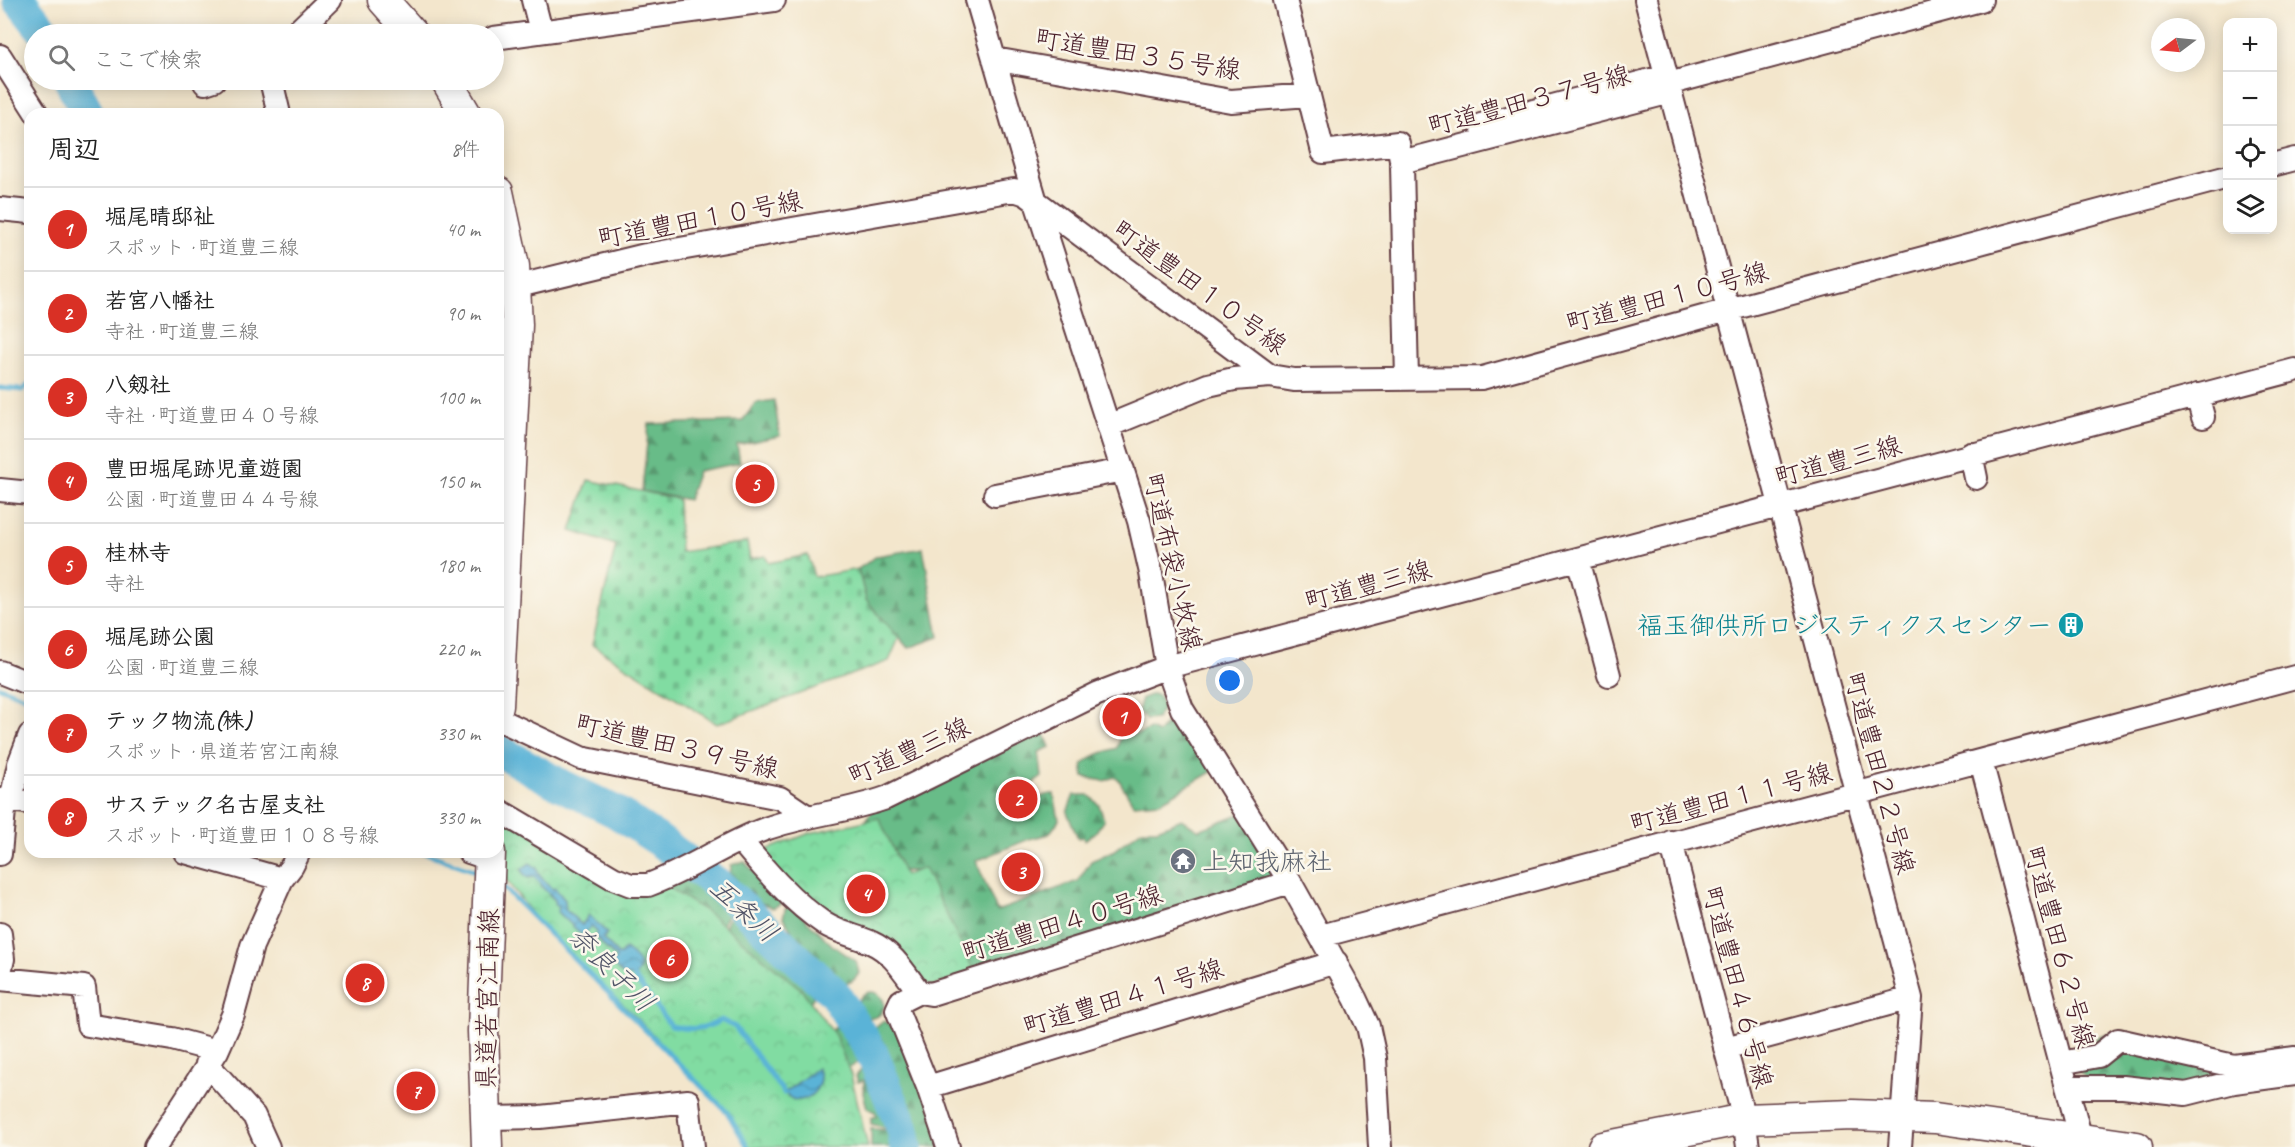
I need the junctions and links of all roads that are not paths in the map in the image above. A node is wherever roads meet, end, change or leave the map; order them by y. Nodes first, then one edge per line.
1 (330, 0) edge
2 (383, 0) edge
3 (533, 0) edge
4 (774, 0) edge
5 (977, 0) edge
6 (1285, 0) edge
7 (1646, 0) edge
8 (1981, 0) edge
9 (305, 24) edge
10 (404, 24) edge
11 (542, 31) junction
12 (504, 37) edge
13 (0, 56) edge
14 (994, 58) junction
15 (1668, 84) junction
16 (273, 90) edge
17 (452, 90) edge
18 (1309, 95) junction
19 (33, 108) edge
20 (278, 108) edge
21 (462, 108) edge
22 (1400, 152) junction
23 (2295, 159) edge
24 (2277, 164) edge
25 (2223, 178) edge
26 (1036, 202) junction
27 (0, 209) edge
28 (24, 211) edge
29 (504, 218) edge
30 (507, 289) edge
31 (1728, 310) junction
32 (2295, 370) edge
33 (1270, 376) junction
34 (1407, 379) junction
35 (506, 415) edge
36 (1108, 426) junction
37 (1971, 454) junction
38 (1123, 470) junction
39 (1976, 478) dead end
40 (504, 488) edge
41 (0, 490) edge
42 (24, 492) edge
43 (995, 495) dead end
44 (1780, 506) junction
45 (1578, 559) junction
46 (1167, 667) junction
47 (0, 672) edge
48 (1609, 675) dead end
49 (2295, 677) edge
50 (24, 682) edge
51 (504, 722) edge
52 (24, 751) edge
53 (1981, 761) junction
54 (1856, 794) junction
55 (14, 801) edge
56 (504, 814) edge
57 (808, 817) junction
58 (733, 843) junction
59 (1671, 843) junction
60 (0, 854) edge
61 (207, 858) edge
62 (296, 858) edge
63 (483, 858) edge
64 (282, 879) junction
65 (1290, 882) junction
66 (0, 934) edge
67 (1321, 936) junction
68 (0, 941) edge
69 (1336, 962) junction
70 (0, 972) edge
71 (0, 979) edge
72 (919, 992) junction
73 (1911, 998) junction
74 (1725, 1048) junction
75 (212, 1057) junction
76 (2295, 1058) edge
77 (2061, 1063) junction
78 (2295, 1074) edge
79 (928, 1087) junction
80 (2067, 1087) junction
81 (1902, 1115) junction
82 (486, 1118) junction
83 (1746, 1133) edge
84 (2082, 1142) edge
85 (155, 1147) edge
86 (268, 1147) edge
87 (487, 1147) edge
88 (693, 1147) edge
89 (948, 1147) edge
90 (1380, 1147) edge
91 (1603, 1147) edge
92 (1900, 1147) edge
93 (2137, 1147) edge

1 - 9 street
2 - 10 main road
3 - 11 street
4 - 11 street
5 - 14 street, 町道布袋小牧線
6 - 18 street
7 - 15 street, 町道豊田２２号線
8 - 15 street, 町道豊田３７号線
11 - 12 street
13 - 19 street
14 - 18 street, 町道豊田３５号線
14 - 26 street, 町道布袋小牧線
15 - 22 street, 町道豊田３７号線
15 - 31 street, 町道豊田２２号線
16 - 20 street
17 - 21 main road
18 - 22 street, 町道豊田３７号線
22 - 34 street
23 - 24 street
25 - 31 street, 町道豊田１０号線
26 - 30 street, 町道豊田１０号線
26 - 33 street, 町道豊田１０号線
26 - 36 street, 町道布袋小牧線
27 - 28 street
29 - 30 main road
30 - 35 main road
31 - 34 street, 町道豊田１０号線
31 - 44 street, 町道豊田２２号線
32 - 37 street, 町道豊三線
33 - 34 street, 町道豊田１０号線
33 - 36 street
35 - 40 main road
36 - 38 street, 町道布袋小牧線
37 - 39 street
37 - 44 street, 町道豊三線
38 - 43 street
38 - 46 street, 町道布袋小牧線
41 - 42 street
44 - 45 street, 町道豊三線
44 - 54 street, 町道豊田２２号線
45 - 46 street, 町道豊三線
45 - 48 street
46 - 57 street, 町道豊三線
46 - 65 street, 町道布袋小牧線
47 - 50 street
49 - 53 street, 町道豊田１１号線
51 - 57 street, 町道豊田３９号線
52 - 55 street
53 - 54 street, 町道豊田１１号線
53 - 77 street, 町道豊田６２号線
54 - 59 street, 町道豊田１１号線
54 - 73 street, 町道豊田２２号線
55 - 60 street
56 - 58 street, 町道豊三線
57 - 58 street, 町道豊三線
58 - 72 street
59 - 67 street, 町道豊田１１号線
59 - 74 street, 町道豊田４６号線
61 - 64 street
62 - 64 street
63 - 82 main road, 県道若宮江南線
64 - 75 street
65 - 67 street, 町道布袋小牧線
65 - 72 street, 町道豊田４０号線
66 - 68 street
67 - 69 street, 町道布袋小牧線
68 - 70 street
69 - 79 street, 町道豊田４１号線
69 - 90 street, 町道布袋小牧線
71 - 75 street
72 - 79 street
73 - 74 street
73 - 81 street, 町道豊田２２号線
74 - 83 street, 町道豊田４６号線
75 - 85 street
75 - 86 street
76 - 77 street
77 - 80 street, 町道豊田６２号線
78 - 80 street
79 - 89 street
80 - 84 street, 町道豊田６２号線
81 - 83 main road
81 - 84 main road
81 - 92 street, 町道豊田２２号線
82 - 87 main road, 県道若宮江南線
82 - 88 street
83 - 91 main road
84 - 93 main road

